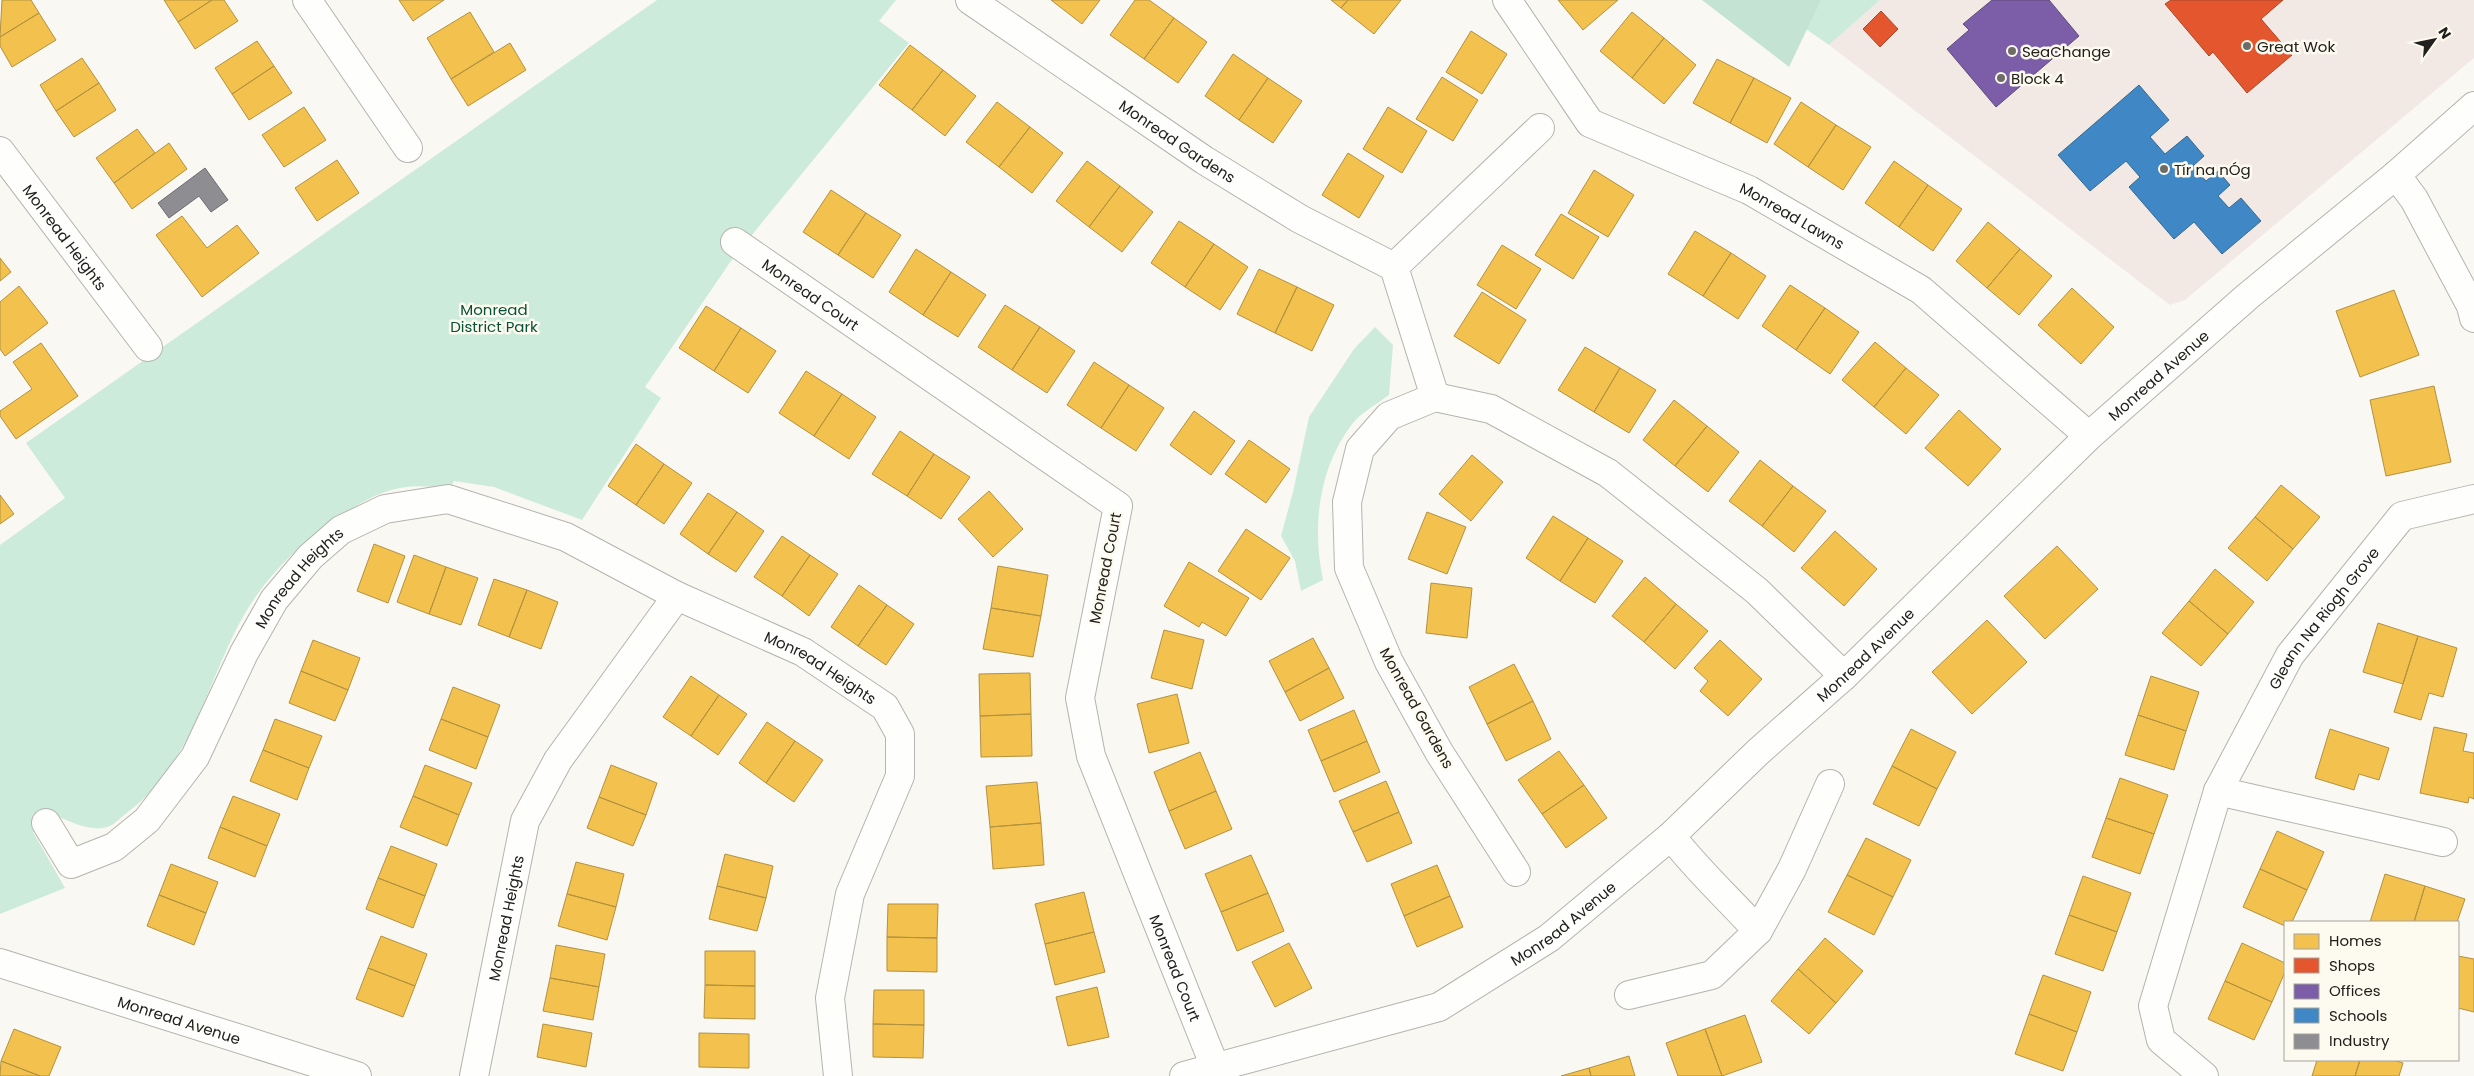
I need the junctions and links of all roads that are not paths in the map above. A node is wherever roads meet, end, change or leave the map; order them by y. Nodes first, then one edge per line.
1 (307, 0) edge
2 (970, 0) edge
3 (1507, 0) edge
4 (2474, 106) edge
5 (1540, 128) dead end
6 (408, 148) dead end
7 (0, 151) edge
8 (2396, 175) junction
9 (735, 242) dead end
10 (1394, 266) junction
11 (2474, 318) edge
12 (148, 347) dead end
13 (1435, 397) junction
14 (2089, 436) junction
15 (2474, 499) edge
16 (677, 596) junction
17 (1844, 676) junction
18 (1830, 784) dead end
19 (2218, 791) junction
20 (46, 823) dead end
21 (1670, 836) junction
22 (2443, 842) dead end
23 (1516, 872) dead end
24 (1758, 931) junction
25 (0, 963) edge
26 (1629, 995) dead end
27 (294, 1067) edge
28 (1215, 1067) junction
29 (357, 1076) edge
30 (474, 1076) edge
31 (838, 1076) edge
32 (1184, 1076) edge
33 (2204, 1076) edge

1 - 6 street
2 - 10 street, Monread Gardens
3 - 14 street, Monread Lawns
4 - 8 street, Monread Avenue
5 - 10 street
7 - 12 street, Monread Heights
8 - 11 street
8 - 14 street, Monread Avenue
9 - 28 street, Monread Court
10 - 13 street
13 - 17 street
13 - 23 street, Monread Gardens
14 - 17 street, Monread Avenue
15 - 19 street, Gleann Na Riogh Grove
16 - 20 street, Monread Heights
16 - 30 street, Monread Heights
16 - 31 street, Monread Heights
17 - 21 street, Monread Avenue
18 - 24 street
19 - 22 street
19 - 33 street, Gleann Na Riogh Grove
21 - 24 street
21 - 28 street, Monread Avenue
24 - 26 street
25 - 27 street, Monread Avenue
27 - 29 street, Monread Avenue
28 - 32 street, Monread Avenue

